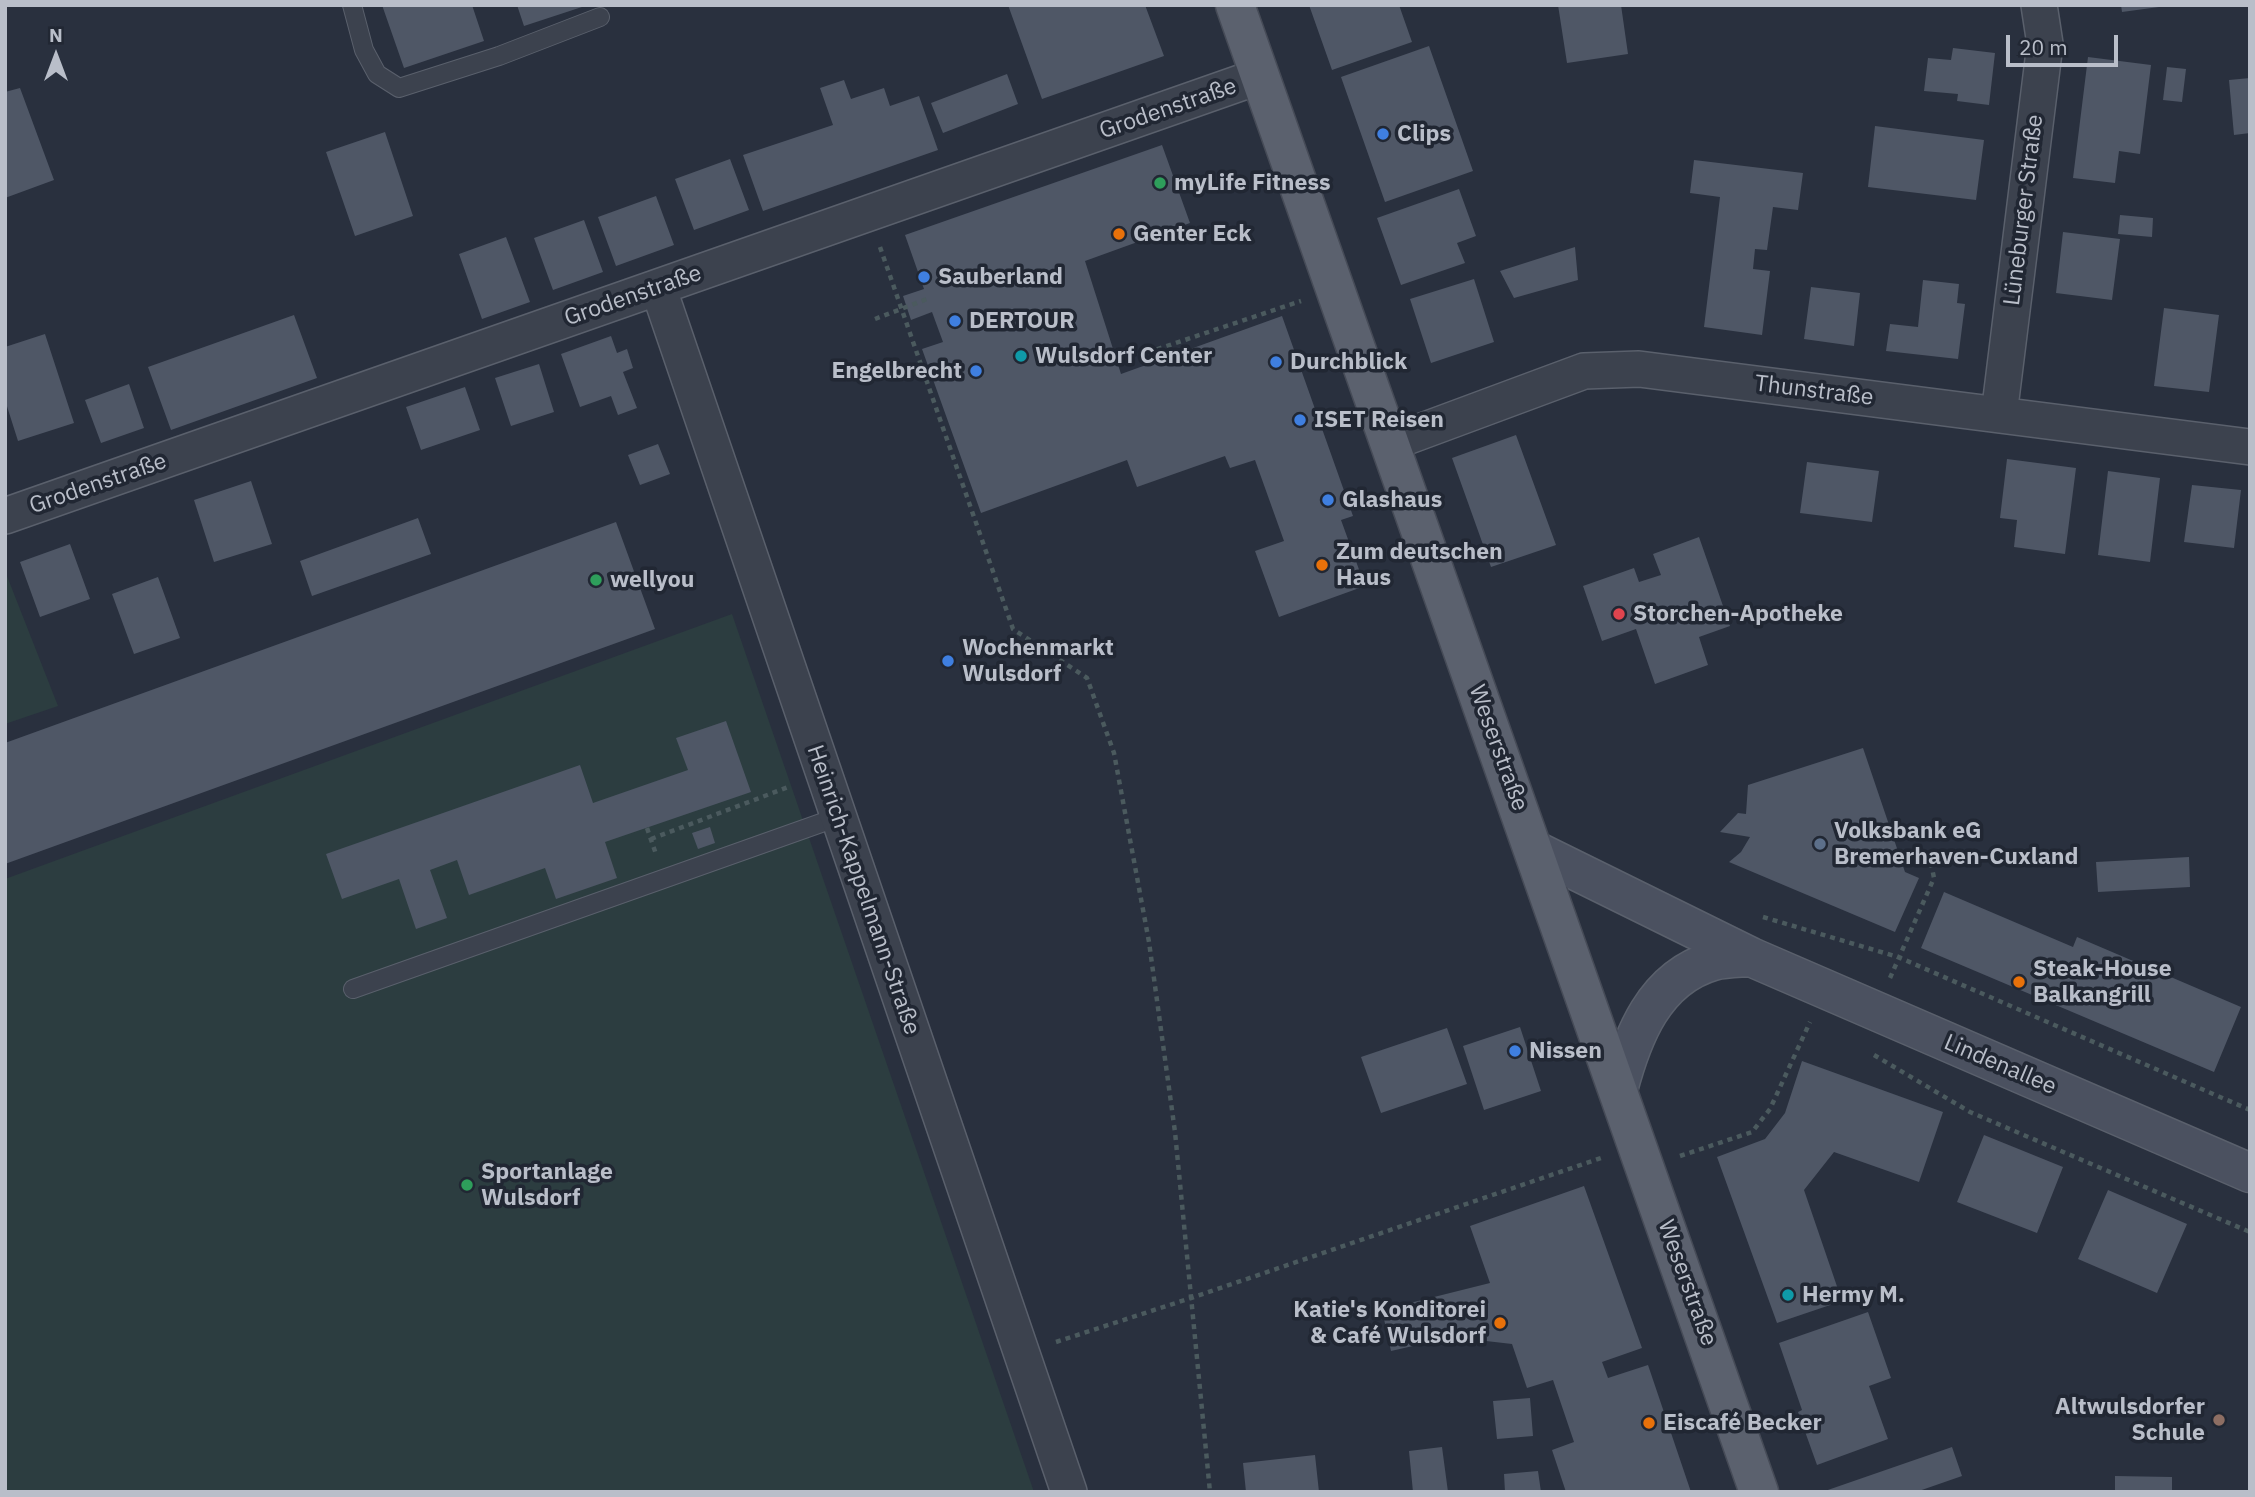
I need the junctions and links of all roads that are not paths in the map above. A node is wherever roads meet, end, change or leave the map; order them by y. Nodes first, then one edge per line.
1 (352, 5) edge
2 (1235, 5) edge
3 (2039, 5) edge
4 (600, 17) dead end
5 (1260, 76) junction
6 (658, 287) junction
7 (1999, 415) junction
8 (1390, 443) junction
9 (2250, 447) edge
10 (5, 516) edge
11 (838, 817) junction
12 (1534, 850) junction
13 (1751, 957) junction
14 (353, 989) dead end
15 (1618, 1090) junction
16 (2250, 1173) edge
17 (1069, 1492) edge
18 (1759, 1492) edge

1 - 4 lane
2 - 5 main road, Weserstraße
3 - 7 street, Lüneburger Straße
5 - 6 street, Grodenstraße
5 - 8 main road, Weserstraße
6 - 10 street, Grodenstraße
6 - 11 street, Heinrich-Kappelmann-Straße
7 - 8 street, Thunstraße
7 - 9 street, Thunstraße
8 - 12 main road, Weserstraße
11 - 14 lane
11 - 17 street, Heinrich-Kappelmann-Straße
12 - 13 street, Lindenallee
12 - 15 main road, Weserstraße
13 - 15 street, Lindenallee
13 - 16 street, Lindenallee
15 - 18 main road, Weserstraße

